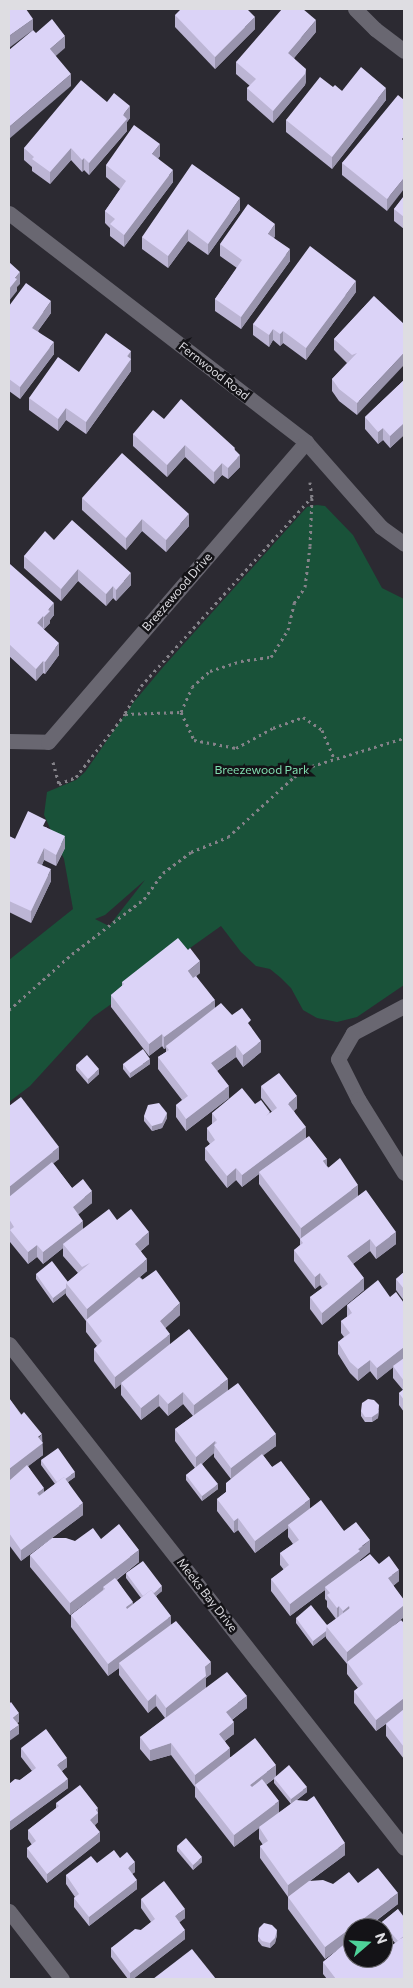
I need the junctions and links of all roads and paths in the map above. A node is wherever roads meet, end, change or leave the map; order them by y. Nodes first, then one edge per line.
1 (355, 9) edge
2 (404, 51) edge
3 (9, 213) edge
4 (306, 442) junction
5 (310, 478) dead end
6 (312, 496) junction
7 (404, 544) edge
8 (181, 712) junction
9 (125, 714) junction
10 (404, 738) edge
11 (9, 741) edge
12 (48, 742) junction
13 (334, 758) junction
14 (404, 1006) edge
15 (9, 1010) edge
16 (404, 1173) edge
17 (9, 1344) edge
18 (404, 1848) edge
19 (9, 1911) edge
20 (62, 1979) edge

1 - 2 street
3 - 4 street, Fernwood Road
4 - 7 street, Fernwood Road
4 - 12 street, Breezewood Drive
5 - 6 path
6 - 8 path
6 - 9 path
8 - 9 path
8 - 13 path
9 - 12 path
10 - 13 path
11 - 12 street
13 - 15 path
14 - 16 street
17 - 18 street, Meeks Bay Drive
19 - 20 street

